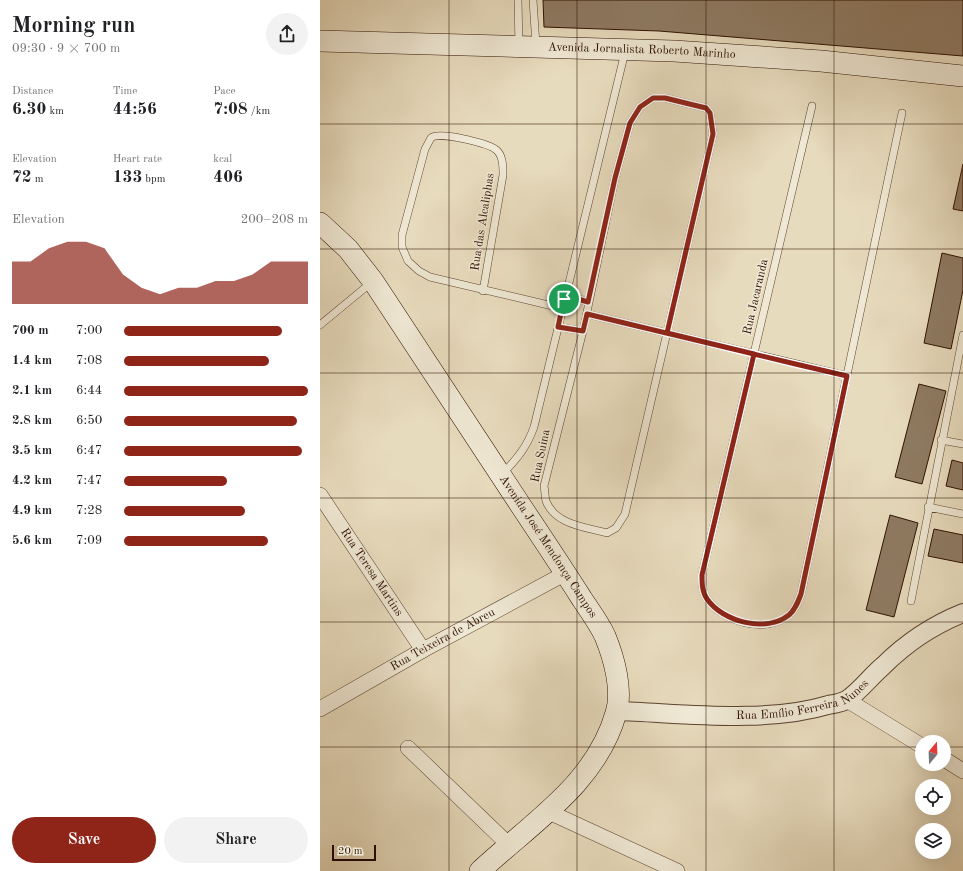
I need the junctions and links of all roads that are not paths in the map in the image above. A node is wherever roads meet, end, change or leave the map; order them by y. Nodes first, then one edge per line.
1 (518, 0) edge
2 (533, 0) edge
3 (320, 41) edge
4 (527, 47) junction
5 (626, 50) junction
6 (963, 76) edge
7 (812, 106) dead end
8 (902, 113) dead end
9 (320, 224) edge
10 (372, 281) junction
11 (483, 291) junction
12 (564, 299) junction
13 (588, 302) junction
14 (561, 308) junction
15 (587, 314) junction
16 (320, 325) edge
17 (558, 327) junction
18 (583, 331) junction
19 (667, 333) junction
20 (963, 336) edge
21 (754, 354) junction
22 (955, 371) junction
23 (963, 372) edge
24 (847, 376) junction
25 (941, 440) junction
26 (963, 444) edge
27 (501, 475) junction
28 (320, 495) edge
29 (928, 506) junction
30 (963, 514) edge
31 (566, 573) junction
32 (911, 601) dead end
33 (963, 613) edge
34 (423, 650) junction
35 (847, 700) junction
36 (320, 709) edge
37 (617, 711) junction
38 (915, 742) edge
39 (408, 748) dead end
40 (951, 763) edge
41 (963, 771) edge
42 (549, 812) junction
43 (508, 844) junction
44 (480, 871) edge
45 (677, 871) edge

1 - 4 lane
2 - 4 lane
3 - 4 main road, Avenida Jornalista Roberto Marinho
4 - 5 main road, Avenida Jornalista Roberto Marinho
5 - 6 main road, Avenida Jornalista Roberto Marinho
5 - 12 lane
7 - 21 lane, Rua Jacaranda
8 - 24 lane
9 - 10 main road, Avenida José Mendonça Campos
10 - 16 lane
10 - 27 main road, Avenida José Mendonça Campos
11 - 11 lane, Rua das Alcaliphas
11 - 14 lane, Rua das Alcaliphas
12 - 13 lane
12 - 14 lane
13 - 15 lane
13 - 19 lane
14 - 17 lane
15 - 18 lane, Rua Suina
15 - 19 lane
17 - 18 lane
17 - 27 lane
18 - 19 lane, Rua Suina
19 - 21 lane
20 - 22 lane
21 - 24 lane
21 - 24 lane, Rua Jacaranda
22 - 23 lane
22 - 25 lane
25 - 26 lane
25 - 29 lane
27 - 31 main road, Avenida José Mendonça Campos
28 - 34 street, Rua Teresa Martins
29 - 30 lane
29 - 32 lane
31 - 34 street, Rua Teixeira de Abreu
31 - 37 main road, Avenida José Mendonça Campos
33 - 35 street, Rua Emílio Ferreira Nunes
34 - 36 street, Rua Teixeira de Abreu
35 - 37 street, Rua Emílio Ferreira Nunes
35 - 38 street
37 - 42 main road, Avenida José Mendonça Campos
39 - 43 street
40 - 41 street
42 - 43 main road, Avenida José Mendonça Campos
42 - 45 street
43 - 44 main road, Avenida José Mendonça Campos

